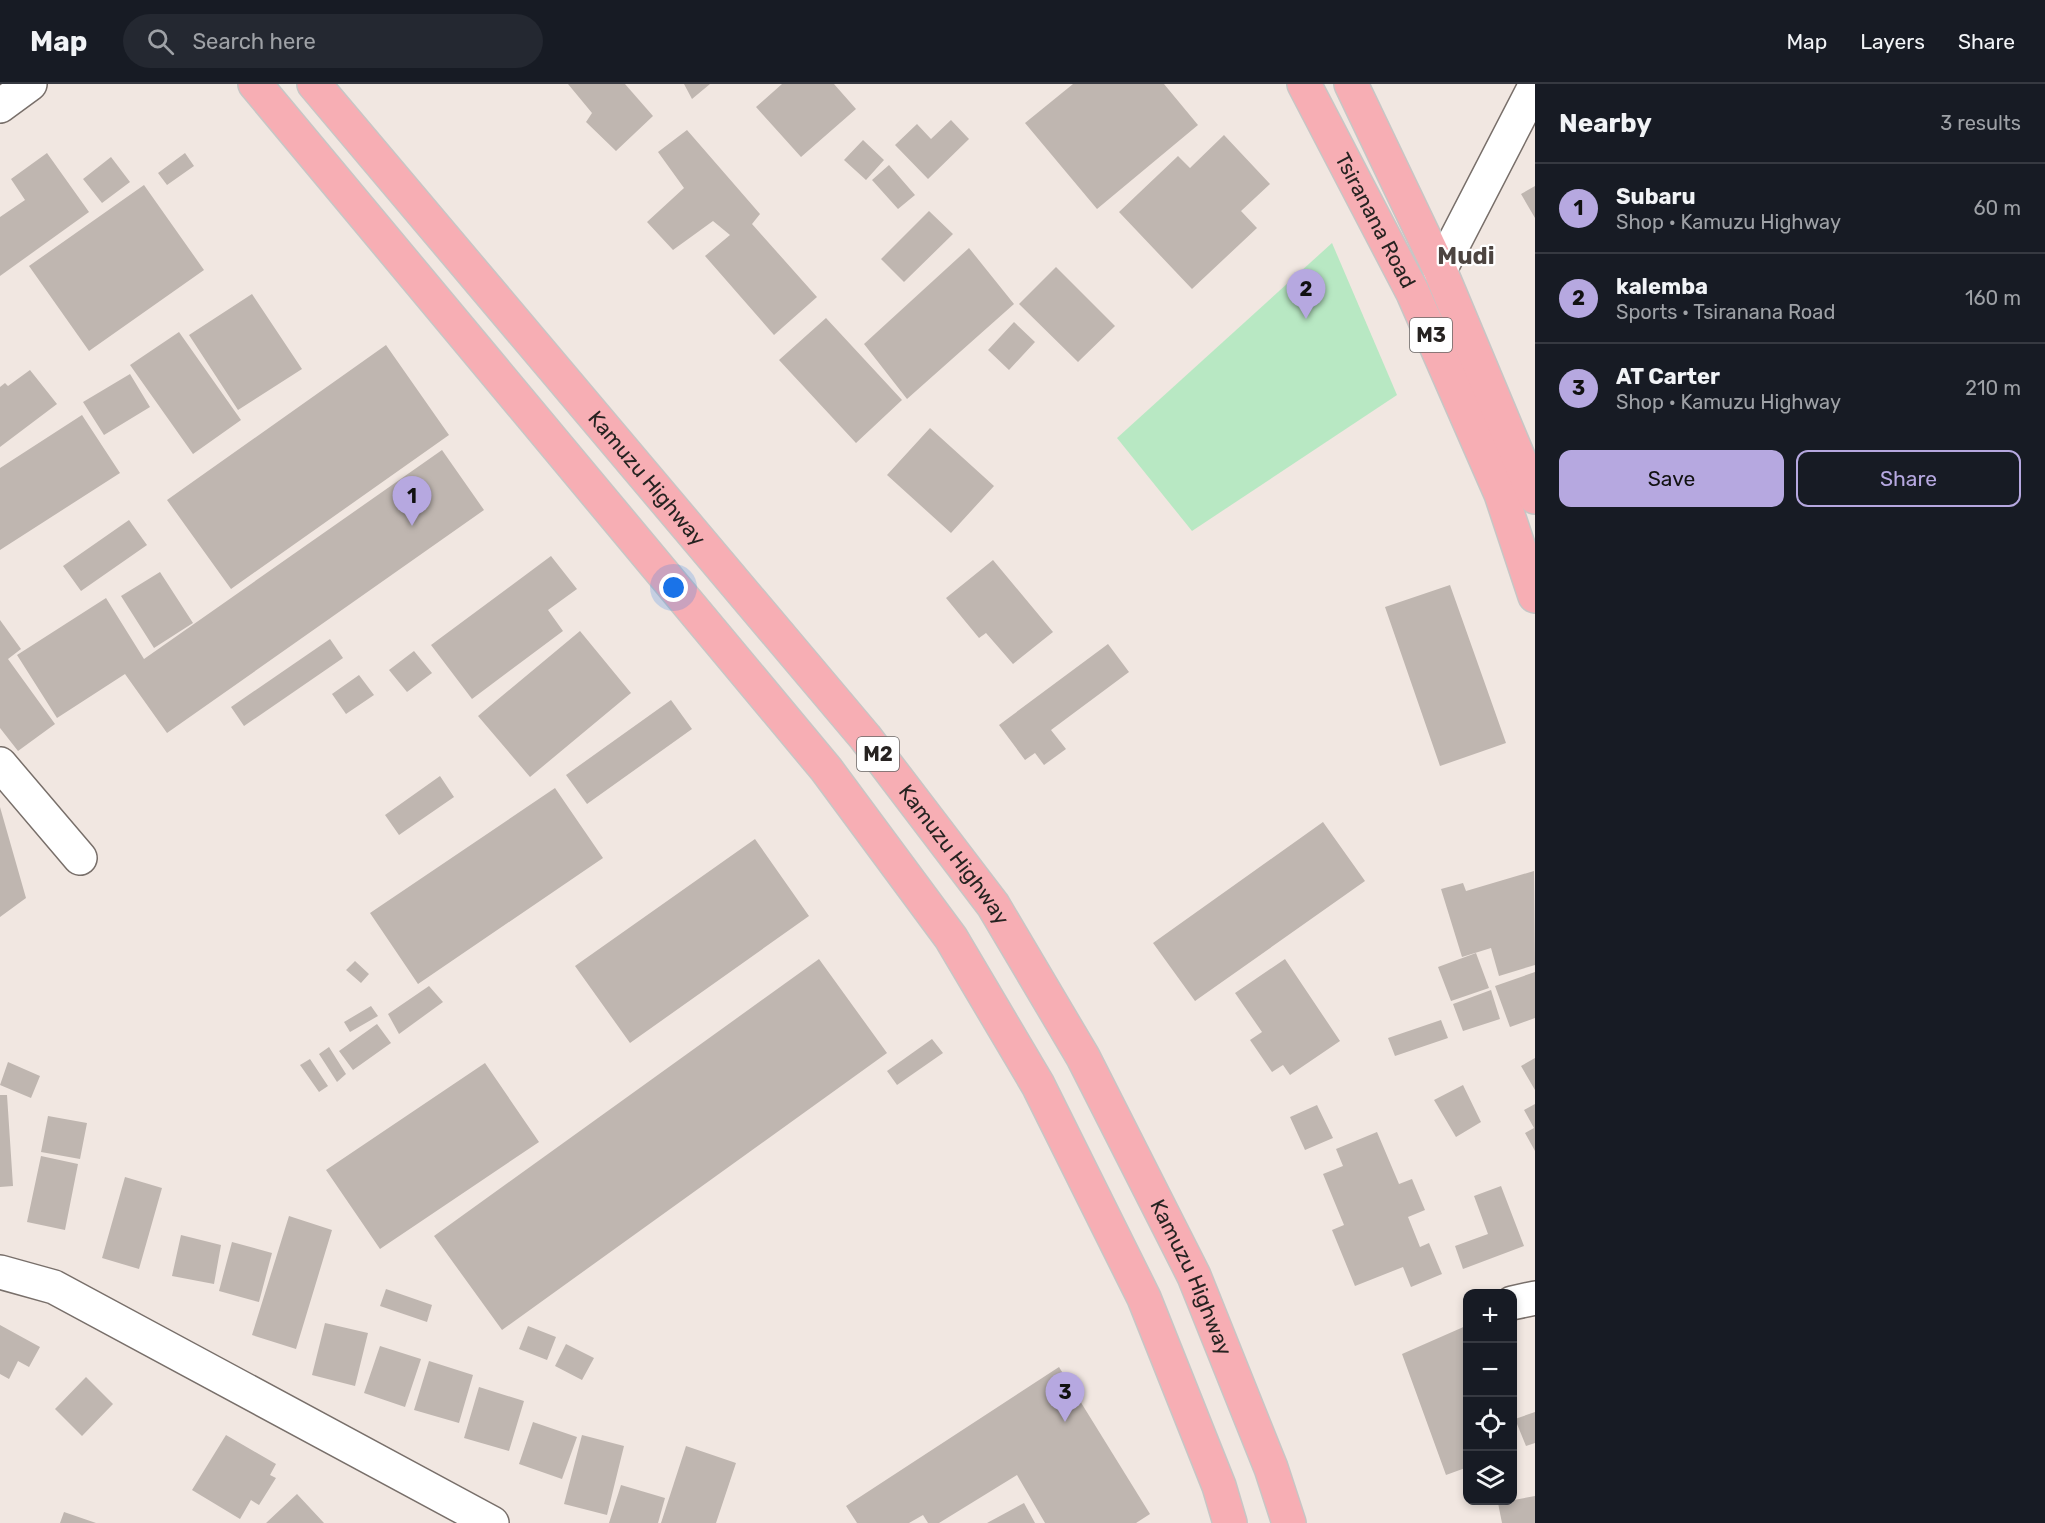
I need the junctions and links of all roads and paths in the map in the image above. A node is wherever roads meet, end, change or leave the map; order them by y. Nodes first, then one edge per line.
1 (30, 84) edge
2 (255, 84) edge
3 (314, 84) edge
4 (1304, 84) edge
5 (1351, 84) edge
6 (1535, 86) edge
7 (0, 106) edge
8 (1440, 270) junction
9 (1531, 470) edge
10 (1535, 596) edge
11 (0, 764) edge
12 (80, 858) dead end
13 (0, 1272) edge
14 (1535, 1298) edge
15 (1517, 1302) edge
16 (492, 1523) edge
17 (1230, 1523) edge
18 (1289, 1523) edge

1 - 7 street
2 - 17 highway, M2
3 - 18 highway, Kamuzu Highway / M2
4 - 10 highway, Tsiranana Road / M3
5 - 8 highway, Tsiranana Road / M3
6 - 8 street
8 - 9 highway, Tsiranana Road / M3
11 - 12 street
13 - 16 street
14 - 15 street

